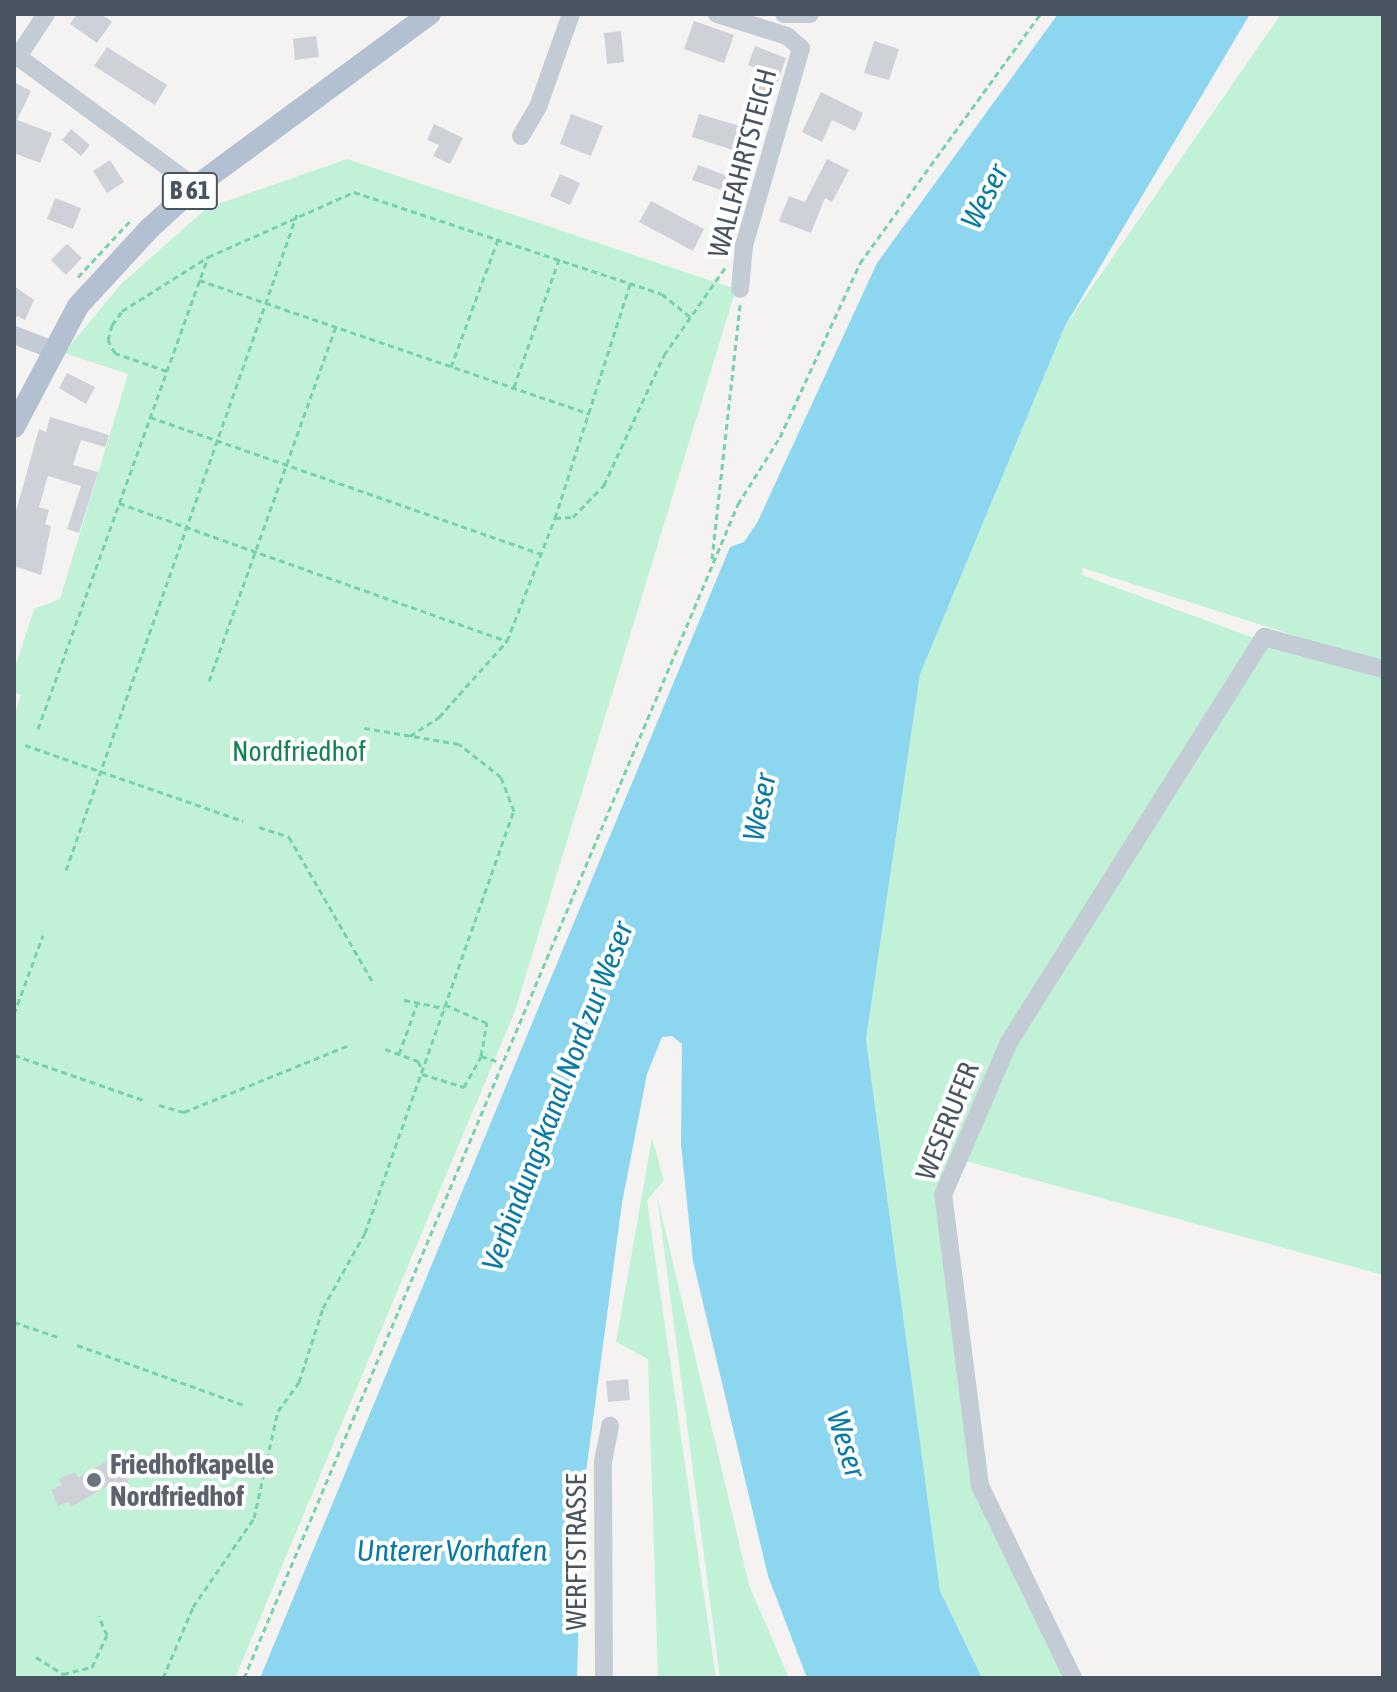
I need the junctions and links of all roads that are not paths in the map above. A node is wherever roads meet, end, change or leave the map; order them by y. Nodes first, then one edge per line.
1 (46, 14) edge
2 (430, 14) edge
3 (571, 14) edge
4 (717, 14) edge
5 (784, 14) edge
6 (810, 14) edge
7 (17, 54) edge
8 (521, 136) dead end
9 (195, 187) junction
10 (740, 289) dead end
11 (14, 335) edge
12 (50, 349) junction
13 (14, 427) edge
14 (1383, 669) edge
15 (610, 1426) dead end
16 (604, 1678) edge
17 (1073, 1678) edge

1 - 7 street
2 - 9 main road, B 61
3 - 8 street
4 - 10 street, WALLFAHRTSTEICH
5 - 6 street
7 - 9 street
9 - 12 main road, B 61
11 - 12 street
12 - 13 main road, B 61
14 - 17 street, WESERUFER
15 - 16 street, WERFTSTRASSE

